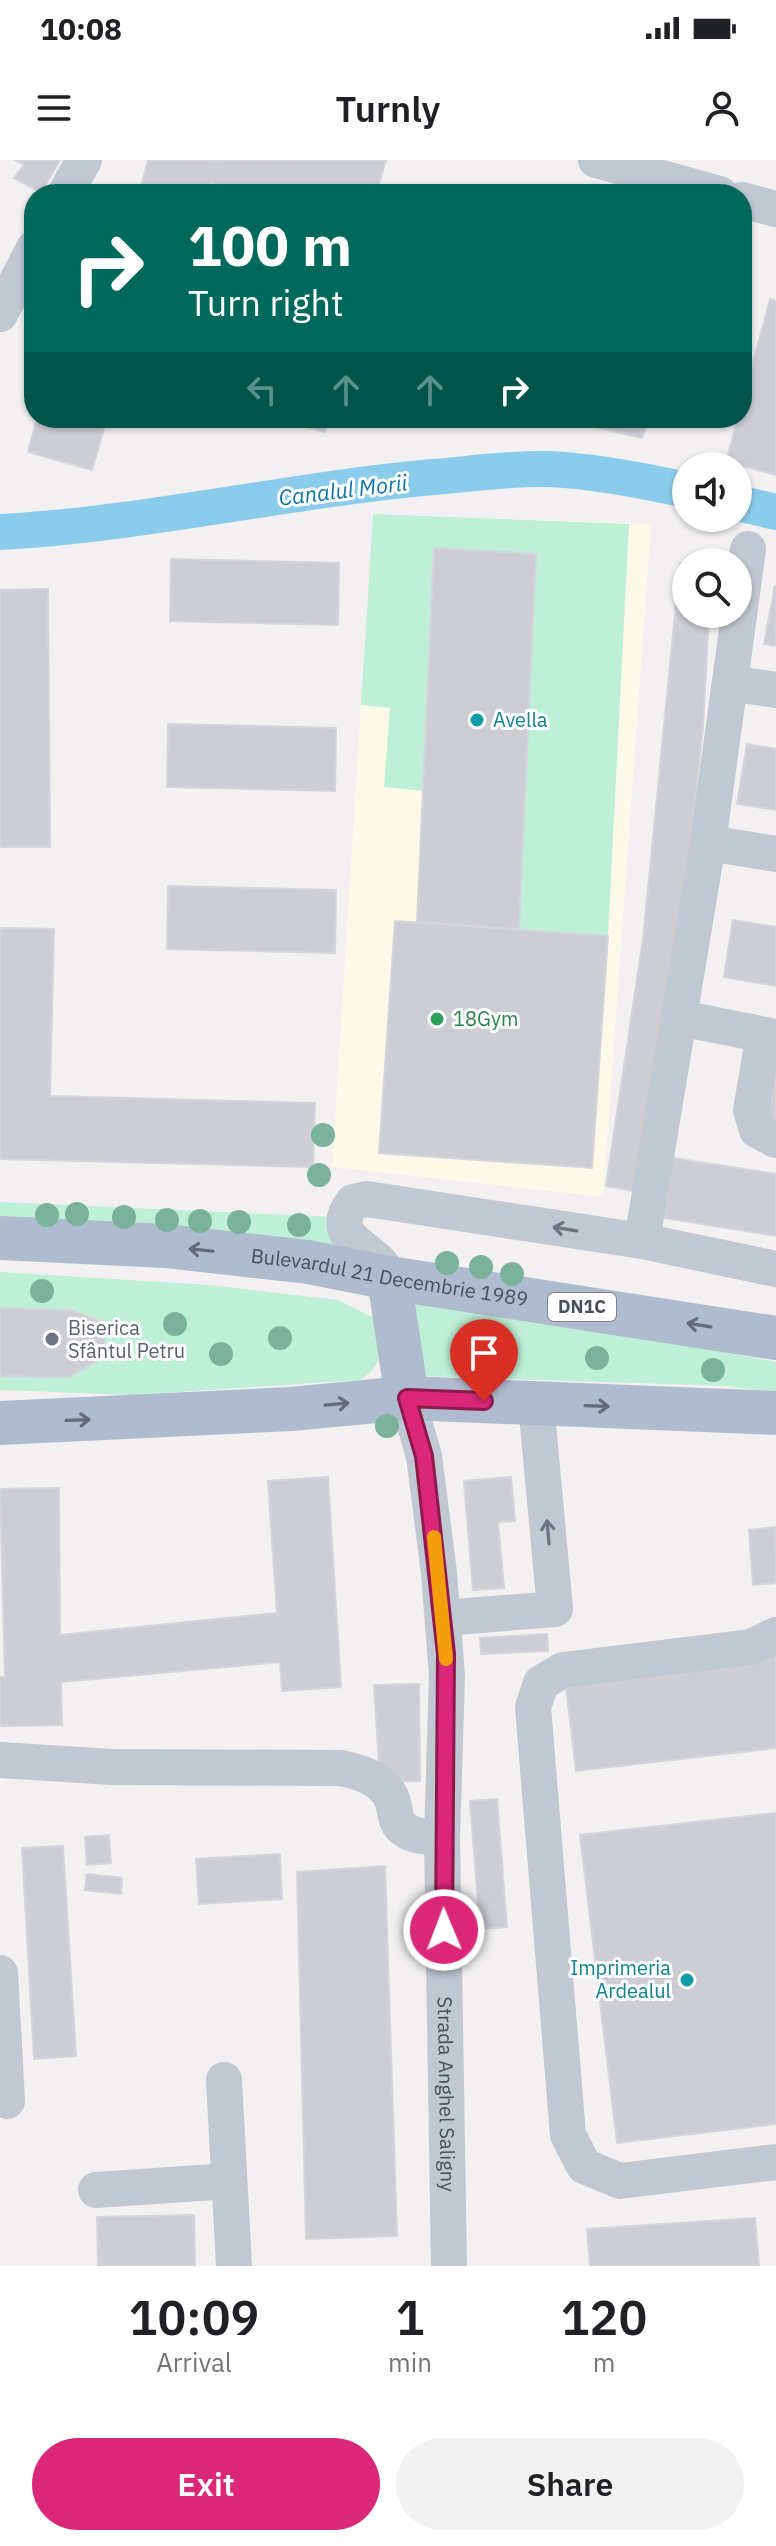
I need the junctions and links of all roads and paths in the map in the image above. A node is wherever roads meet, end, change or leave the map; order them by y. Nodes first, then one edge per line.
1 (84, 160) edge
2 (596, 160) edge
3 (71, 184) edge
4 (684, 184) edge
5 (752, 203) edge
6 (776, 209) edge
7 (24, 267) edge
8 (0, 314) edge
9 (737, 628) edge
10 (730, 683) junction
11 (776, 690) edge
12 (708, 843) junction
13 (776, 854) edge
14 (680, 1018) junction
15 (770, 1036) edge
16 (776, 1140) edge
17 (0, 1238) edge
18 (642, 1241) junction
19 (776, 1269) edge
20 (389, 1278) junction
21 (776, 1338) edge
22 (407, 1398) junction
23 (536, 1403) junction
24 (776, 1413) edge
25 (0, 1423) edge
26 (443, 1618) junction
27 (776, 1635) edge
28 (0, 1760) edge
29 (442, 1838) junction
30 (0, 1973) edge
31 (224, 2080) dead end
32 (7, 2101) dead end
33 (776, 2162) edge
34 (229, 2181) junction
35 (96, 2190) dead end
36 (234, 2266) edge
37 (449, 2266) edge

1 - 3 street
2 - 4 street
5 - 6 street
7 - 8 street
9 - 10 street
10 - 11 street
10 - 12 street
12 - 13 street
12 - 14 street
14 - 15 street
14 - 18 street
15 - 16 street
20 -> 17 main road, Bulevardul 21 Decembrie 1989 / DN1C
18 - 19 street
18 -> 20 street
21 -> 20 main road, Bulevardul 21 Decembrie 1989 / DN1C
20 - 22 main road
22 - 23 main road
25 -> 22 main road
22 - 26 street, Strada Anghel Saligny
23 -> 24 main road
26 -> 23 street
26 - 29 street, Strada Anghel Saligny
27 - 33 street
28 - 29 street
29 - 37 street, Strada Anghel Saligny
30 - 32 street
31 - 34 street
34 - 35 street
34 - 36 street

